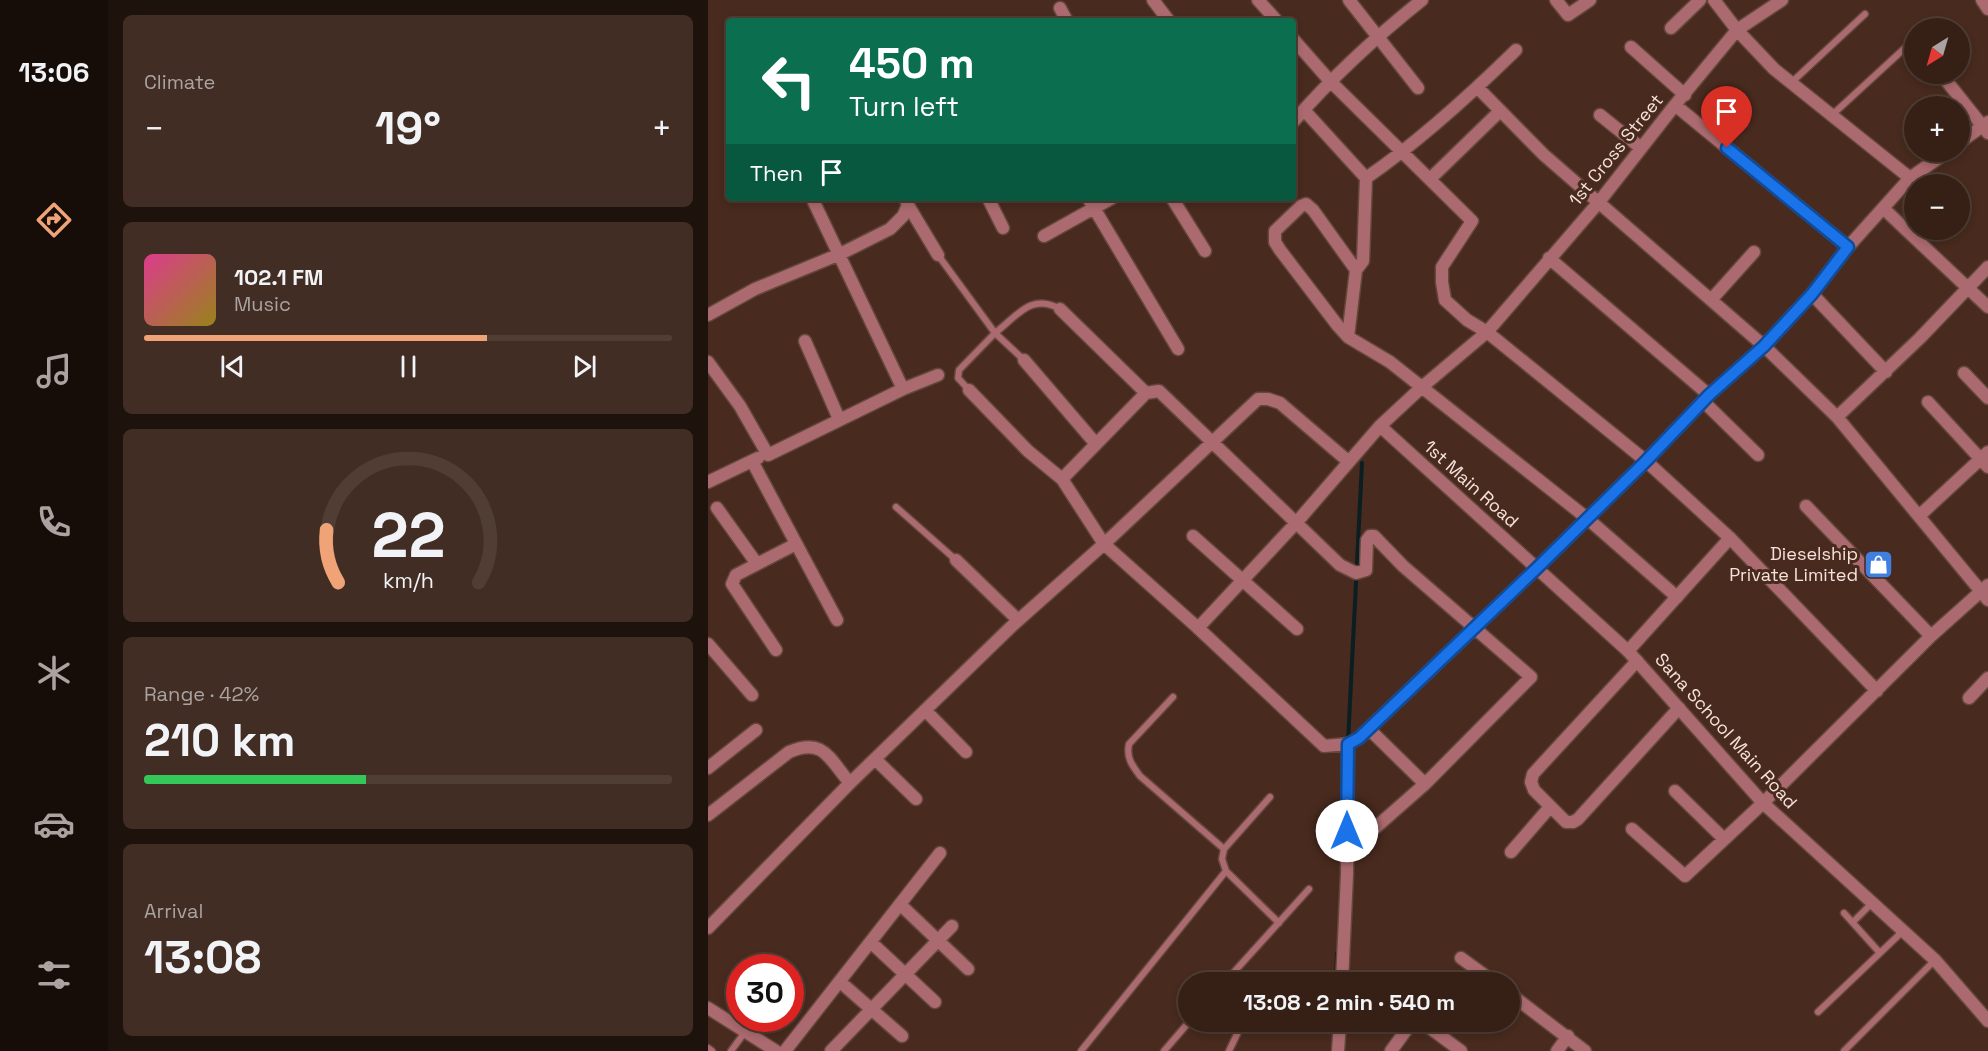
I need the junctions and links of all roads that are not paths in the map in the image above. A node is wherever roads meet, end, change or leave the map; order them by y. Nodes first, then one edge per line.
1 (1154, 0) edge
2 (1258, 0) edge
3 (1349, 0) edge
4 (1422, 0) edge
5 (1556, 0) edge
6 (1590, 0) edge
7 (1700, 0) edge
8 (1714, 0) edge
9 (1782, 0) edge
10 (1982, 0) edge
11 (1060, 8) dead end
12 (1988, 9) edge
13 (1865, 14) dead end
14 (1065, 18) edge
15 (1167, 18) edge
16 (1274, 18) edge
17 (1671, 28) dead end
18 (1737, 30) junction
19 (1377, 35) junction
20 (1296, 42) edge
21 (1631, 47) dead end
22 (1904, 49) edge
23 (1516, 50) dead end
24 (1330, 81) junction
25 (1791, 83) junction
26 (1949, 84) edge
27 (1477, 87) junction
28 (1418, 88) dead end
29 (1685, 95) junction
30 (1675, 105) junction
31 (1304, 110) junction
32 (1500, 111) junction
33 (1600, 115) dead end
34 (1832, 115) junction
35 (1296, 119) edge
36 (1986, 127) edge
37 (1970, 136) edge
38 (1641, 148) junction
39 (1404, 152) junction
40 (1933, 162) edge
41 (1905, 174) edge
42 (1916, 174) edge
43 (1366, 177) junction
44 (1430, 179) junction
45 (1904, 185) edge
46 (814, 201) edge
47 (990, 201) edge
48 (1174, 201) edge
49 (906, 202) edge
50 (1599, 202) junction
51 (1091, 203) edge
52 (1884, 208) junction
53 (1004, 228) dead end
54 (1044, 236) dead end
55 (1848, 247) junction
56 (1205, 251) dead end
57 (1754, 252) dead end
58 (840, 254) junction
59 (938, 255) joint
60 (1549, 258) junction
61 (1988, 267) edge
62 (1356, 270) junction
63 (1968, 289) junction
64 (1812, 294) junction
65 (1711, 300) junction
66 (1988, 308) edge
67 (1060, 309) joint
68 (708, 315) edge
69 (1487, 332) junction
70 (996, 333) junction
71 (1348, 337) junction
72 (805, 341) dead end
73 (1764, 346) junction
74 (1178, 349) dead end
75 (1024, 360) joint
76 (708, 362) edge
77 (1886, 372) junction
78 (1964, 373) dead end
79 (938, 375) dead end
80 (1422, 387) junction
81 (903, 389) junction
82 (969, 390) joint
83 (1146, 393) junction
84 (1706, 398) junction
85 (1988, 398) edge
86 (1928, 402) dead end
87 (1837, 417) junction
88 (839, 419) junction
89 (1380, 426) junction
90 (1212, 441) junction
91 (1096, 444) junction
92 (768, 455) junction
93 (1758, 455) dead end
94 (1986, 459) edge
95 (752, 461) junction
96 (1646, 461) junction
97 (1349, 462) junction
98 (1062, 478) junction
99 (708, 482) edge
100 (1806, 506) dead end
101 (896, 507) dead end
102 (717, 508) dead end
103 (1919, 516) junction
104 (1588, 519) junction
105 (1296, 524) junction
106 (1192, 536) dead end
107 (1730, 537) junction
108 (796, 543) junction
109 (1104, 544) junction
110 (956, 560) joint
111 (757, 564) junction
112 (1537, 568) junction
113 (1242, 580) junction
114 (1986, 592) edge
115 (1677, 597) junction
116 (837, 620) dead end
117 (1018, 620) junction
118 (1197, 628) junction
119 (1474, 628) junction
120 (1297, 629) dead end
121 (1931, 636) junction
122 (708, 644) edge
123 (777, 650) dead end
124 (1628, 651) junction
125 (1637, 661) junction
126 (1988, 678) edge
127 (1877, 691) junction
128 (752, 695) dead end
129 (1173, 697) dead end
130 (1970, 698) dead end
131 (1679, 708) junction
132 (926, 710) junction
133 (1369, 729) junction
134 (756, 730) dead end
135 (1348, 744) junction
136 (966, 752) dead end
137 (875, 759) junction
138 (708, 768) edge
139 (850, 783) junction
140 (1425, 784) junction
141 (1675, 791) dead end
142 (1270, 797) dead end
143 (916, 799) dead end
144 (1763, 803) junction
145 (1550, 807) junction
146 (708, 815) edge
147 (1375, 828) dead end
148 (1632, 828) dead end
149 (1724, 839) junction
150 (1224, 849) junction
151 (1511, 852) dead end
152 (940, 853) dead end
153 (1226, 871) junction
154 (1309, 890) dead end
155 (1872, 903) junction
156 (905, 909) dead end
157 (1844, 913) dead end
158 (1279, 922) junction
159 (1853, 922) junction
160 (952, 926) dead end
161 (708, 928) edge
162 (1903, 932) junction
163 (938, 940) junction
164 (876, 947) dead end
165 (1880, 953) junction
166 (1461, 958) dead end
167 (1935, 960) junction
168 (968, 969) dead end
169 (1234, 972) edge
170 (1342, 972) edge
171 (1480, 972) edge
172 (905, 974) junction
173 (846, 987) dead end
174 (1520, 1001) edge
175 (935, 1002) dead end
176 (708, 1008) edge
177 (872, 1008) junction
178 (1818, 1012) dead end
179 (726, 1019) edge
180 (1988, 1021) edge
181 (744, 1032) edge
182 (747, 1032) edge
183 (1181, 1032) edge
184 (1238, 1032) edge
185 (1339, 1032) edge
186 (1405, 1032) edge
187 (1435, 1032) edge
188 (902, 1036) dead end
189 (1568, 1036) junction
190 (708, 1048) edge
191 (712, 1051) edge
192 (731, 1051) edge
193 (776, 1051) edge
194 (786, 1051) edge
195 (831, 1051) edge
196 (1082, 1051) edge
197 (1164, 1051) edge
198 (1229, 1051) edge
199 (1338, 1051) edge
200 (1391, 1051) edge
201 (1461, 1051) edge
202 (1557, 1051) edge
203 (1585, 1051) edge
204 (1844, 1051) edge

1 - 15 street
2 - 16 street
3 - 19 street
4 - 19 street
5 - 6 street
7 - 17 street
8 - 18 street
9 - 18 street, 1st Cross Street
10 - 12 street
11 - 14 street
13 - 25 lane
18 - 25 street
18 - 29 street, 1st Cross Street
19 - 24 street
19 - 28 street
20 - 24 street
21 - 29 street
22 - 34 lane
23 - 27 street
24 - 31 street
24 - 39 street
25 - 34 street
26 - 36 street
27 - 32 street
27 - 39 street
29 - 30 street, 1st Cross Street
30 - 38 street, 1st Cross Street
30 - 55 street
31 - 35 street
31 - 43 street
32 - 44 street
32 - 50 street
33 - 38 street
34 - 41 street
36 - 37 street
38 - 50 street, 1st Cross Street
39 - 43 street
39 - 44 street
40 - 42 street
43 - 62 street
44 - 69 street
45 - 52 street
46 - 58 street
47 - 53 street
48 - 56 street
49 - 58 street
49 - 59 street
50 - 60 street, 1st Cross Street
50 - 65 street
51 - 54 street
51 - 74 street
52 - 55 street
52 - 63 street
55 - 64 street
57 - 65 street
58 - 68 street
58 - 81 street
59 - 70 lane
60 - 69 street, 1st Cross Street
60 - 84 street
61 - 63 street
62 - 71 street
62 - 71 street
63 - 66 street
63 - 77 street
64 - 73 street
64 - 77 street
65 - 73 street
67 - 70 lane
67 - 83 street
69 - 80 street, 1st Cross Street
69 - 96 street
70 - 75 lane
70 - 82 lane
71 - 80 street
72 - 88 street
73 - 84 street
73 - 87 street
75 - 91 street
76 - 92 street
77 - 87 street
78 - 85 street
79 - 81 street
80 - 89 street, 1st Cross Street
80 - 104 street
81 - 88 street
82 - 98 street
83 - 90 street
83 - 91 street
84 - 93 street
84 - 96 street
86 - 94 street
87 - 103 street
88 - 92 street
89 - 97 street, 1st Cross Street
89 - 112 street, 1st Main Road
90 - 97 street
90 - 105 street
90 - 109 street
91 - 98 street
92 - 95 street
94 - 103 street
95 - 99 street
95 - 108 street
96 - 104 street
96 - 107 street
97 - 105 street, 1st Cross Street
98 - 109 street
100 - 121 street
101 - 110 lane
102 - 111 street
103 - 114 street
104 - 112 street
104 - 115 street
105 - 113 street, 1st Cross Street
105 - 119 street
106 - 113 street
107 - 115 street
107 - 127 street
108 - 111 street
108 - 116 street
109 - 117 street
109 - 118 street
110 - 117 street
111 - 123 street
112 - 119 street
112 - 124 street, Sana School Main Road
113 - 118 street, 1st Cross Street
113 - 120 street
114 - 121 street
115 - 124 street
117 - 132 street
118 - 135 street
119 - 133 street
119 - 140 street
121 - 127 street
122 - 128 street
124 - 125 street, Sana School Main Road
125 - 131 street, Sana School Main Road
125 - 145 street
126 - 130 street
127 - 144 street
129 - 150 lane
131 - 144 street, Sana School Main Road
131 - 145 street
132 - 136 street
132 - 137 street
133 - 135 street
133 - 140 street
134 - 138 street
135 - 170 street
137 - 139 street
137 - 143 street
139 - 146 street
139 - 161 street
140 - 147 street
141 - 149 street
142 - 150 lane
144 - 149 street
144 - 155 street, Sana School Main Road
145 - 151 street
148 - 149 street
150 - 153 lane
152 - 194 street
153 - 158 lane
153 - 196 lane
154 - 158 lane
155 - 159 lane
155 - 162 street, Sana School Main Road
156 - 163 street
157 - 159 lane
158 - 169 lane
159 - 165 lane
160 - 163 street
162 - 165 lane
162 - 167 street, Sana School Main Road
163 - 168 street
163 - 172 street
164 - 172 street
165 - 178 lane
166 - 171 street
167 - 180 street, Sana School Main Road
167 - 204 lane
172 - 175 street
172 - 177 street
173 - 177 street
174 - 189 street
176 - 179 street
177 - 188 street
177 - 195 street
181 - 192 lane
182 - 193 street
183 - 197 lane
184 - 198 lane
185 - 199 street
186 - 200 street
187 - 201 street
189 - 202 street
189 - 203 street
190 - 191 lane

